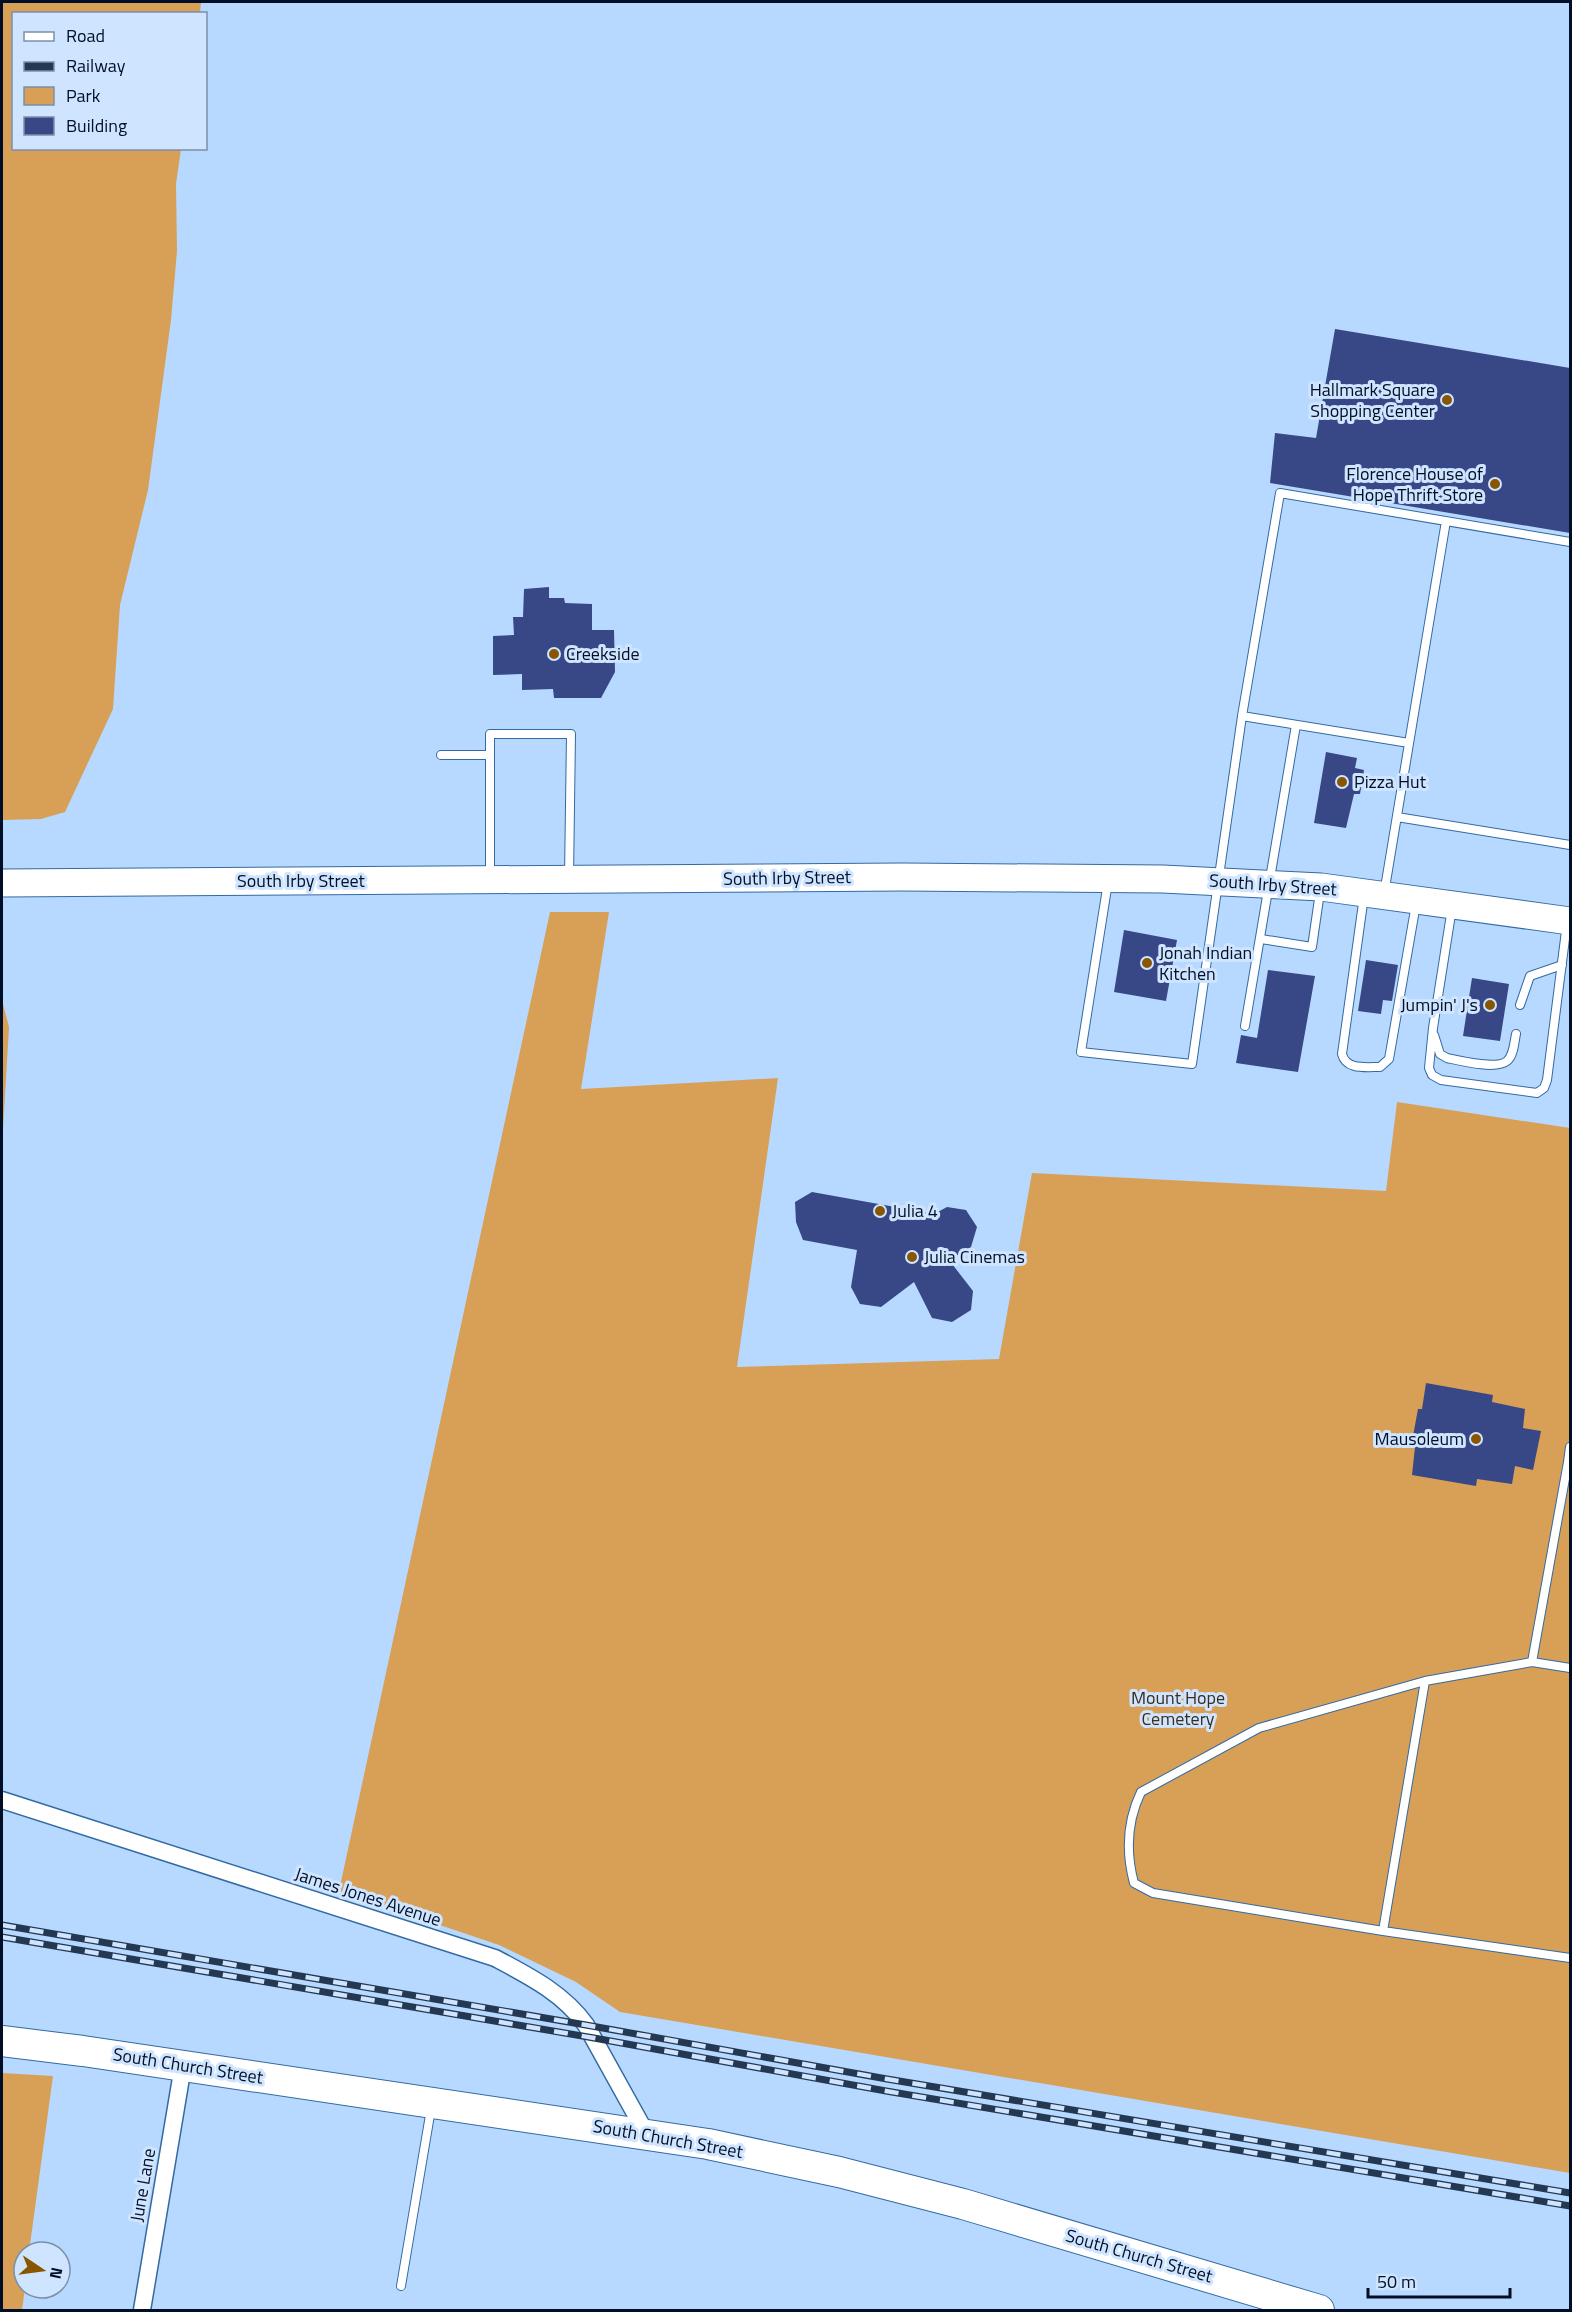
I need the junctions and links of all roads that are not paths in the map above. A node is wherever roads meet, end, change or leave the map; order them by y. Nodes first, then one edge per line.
1 (1446, 521) junction
2 (1570, 542) edge
3 (1242, 716) junction
4 (1296, 725) junction
5 (1409, 742) junction
6 (441, 755) dead end
7 (490, 755) junction
8 (1397, 817) junction
9 (1570, 845) edge
10 (1109, 878) junction
11 (490, 880) junction
12 (569, 880) junction
13 (1219, 881) junction
14 (2, 883) edge
15 (1270, 884) junction
16 (1320, 887) junction
17 (1374, 894) junction
18 (1417, 900) junction
19 (1452, 904) junction
20 (1569, 920) edge
21 (1261, 939) junction
22 (1562, 964) junction
23 (1520, 1005) dead end
24 (1245, 1026) dead end
25 (1433, 1028) junction
26 (1515, 1034) dead end
27 (1570, 1448) edge
28 (1569, 1463) edge
29 (1532, 1662) junction
30 (1570, 1668) edge
31 (1425, 1681) junction
32 (2, 1800) edge
33 (1383, 1931) junction
34 (1570, 1958) edge
35 (2, 2041) edge
36 (183, 2066) junction
37 (432, 2102) junction
38 (647, 2134) junction
39 (401, 2286) dead end
40 (142, 2310) edge
41 (1320, 2310) edge

1 - 2 lane
1 - 3 lane
1 - 5 lane
3 - 4 lane
3 - 13 lane
4 - 5 lane
4 - 15 lane
5 - 8 lane
6 - 7 lane
7 - 11 lane
7 - 12 lane
8 - 9 lane
8 - 17 lane
10 - 12 main road, South Irby Street
10 - 13 main road, South Irby Street
10 - 13 lane
11 - 12 main road, South Irby Street
11 - 14 main road, South Irby Street
13 - 15 main road, South Irby Street
15 - 16 main road, South Irby Street
15 - 21 lane
16 - 17 main road, South Irby Street
16 - 21 lane
17 - 18 main road, South Irby Street
17 - 18 lane
18 - 19 main road, South Irby Street
19 - 20 main road, South Irby Street
19 - 25 lane
20 - 22 lane
21 - 24 lane
22 - 23 lane
22 - 25 lane
25 - 26 lane
27 - 28 lane
28 - 29 lane
29 - 30 lane
29 - 31 lane
31 - 33 lane
31 - 33 lane
32 - 38 street, James Jones Avenue
33 - 34 lane
35 - 36 highway, South Church Street
36 - 37 highway, South Church Street
36 - 40 street, June Lane
37 - 38 highway, South Church Street
37 - 39 lane
38 - 41 highway, South Church Street

